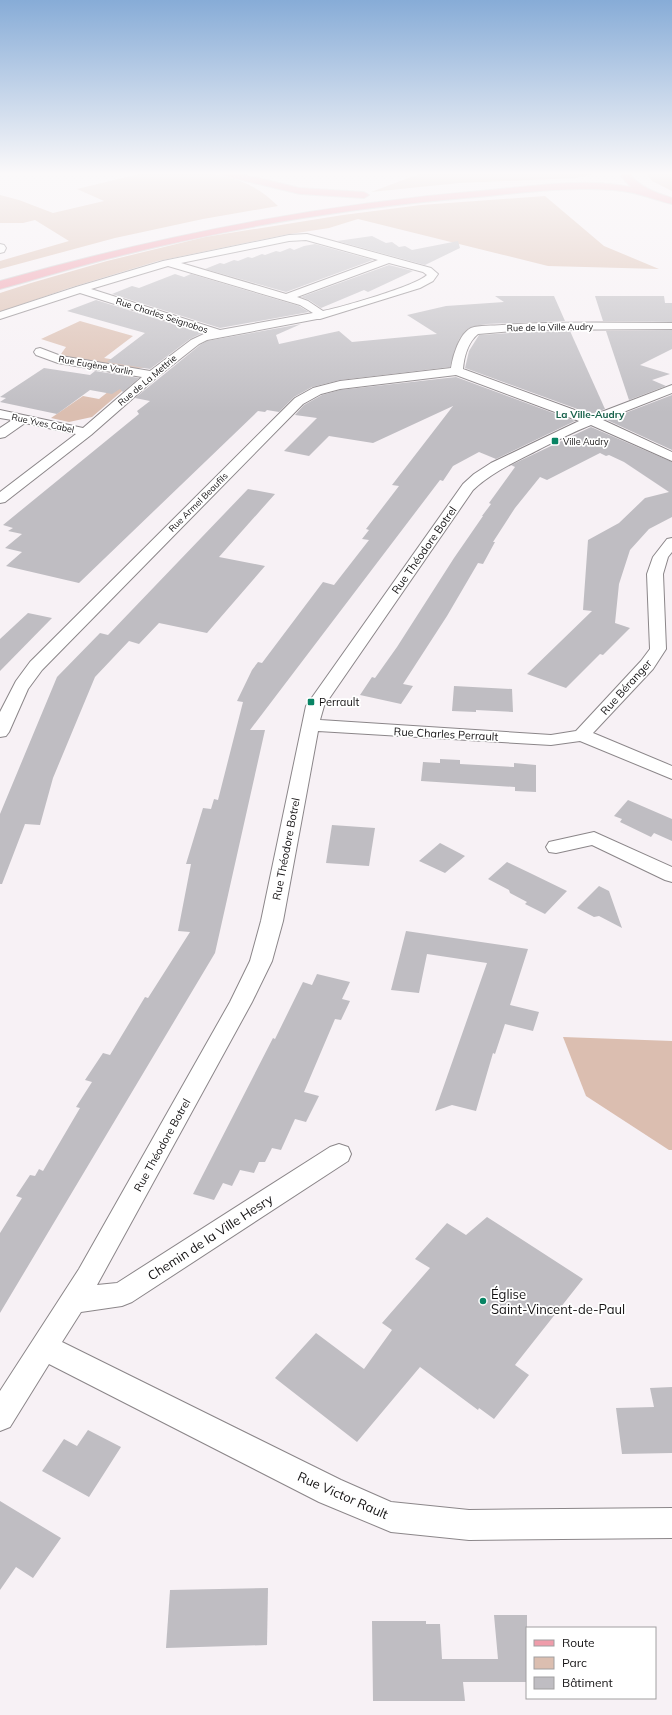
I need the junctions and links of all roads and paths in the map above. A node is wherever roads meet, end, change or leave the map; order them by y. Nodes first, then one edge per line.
1 (87, 253) edge
2 (116, 253) edge
3 (216, 253) edge
4 (362, 253) edge
5 (388, 260) junction
6 (167, 263) junction
7 (0, 276) edge
8 (0, 285) edge
9 (80, 289) junction
10 (285, 298) junction
11 (0, 316) edge
12 (320, 316) junction
13 (672, 326) edge
14 (220, 334) junction
15 (40, 352) dead end
16 (457, 371) junction
17 (152, 375) junction
18 (672, 389) edge
19 (0, 414) edge
20 (22, 419) junction
21 (590, 420) junction
22 (86, 432) junction
23 (0, 434) edge
24 (672, 457) edge
25 (0, 499) edge
26 (672, 542) edge
27 (310, 725) junction
28 (0, 732) edge
29 (582, 735) junction
30 (672, 773) edge
31 (556, 847) dead end
32 (672, 875) edge
33 (339, 1154) dead end
34 (74, 1301) junction
35 (44, 1347) junction
36 (0, 1417) edge
37 (672, 1523) edge

1 - 7 main road
2 - 8 main road
3 - 6 street
4 - 5 street
5 - 10 street
5 - 12 street, Rue de La Mettrie
6 - 9 street
6 - 10 street
9 - 11 street
9 - 14 street, Rue Charles Seignobos
10 - 12 street
12 - 14 street, Rue de La Mettrie
13 - 16 street, Rue de la Ville Audry
14 - 17 street, Rue de La Mettrie
15 - 17 street, Rue Eugène Varlin
16 - 21 street
16 - 28 street, Rue Armel Beaufils
17 - 22 street, Rue de La Mettrie
18 - 21 street, Rue Théodore Botrel
19 - 20 street, Rue Yves Cabel
20 - 22 street, Rue Yves Cabel
20 - 23 street
21 - 24 street
21 - 27 street, Rue Théodore Botrel
22 - 25 street, Rue de La Mettrie
26 - 29 street, Rue Béranger
27 - 29 street, Rue Charles Perrault
27 - 34 street, Rue Théodore Botrel
29 - 30 street
31 - 32 street
33 - 34 street, Chemin de la Ville Hesry
34 - 35 street, Rue Théodore Botrel
35 - 36 street, Rue Théodore Botrel
35 - 37 street, Rue Victor Rault

